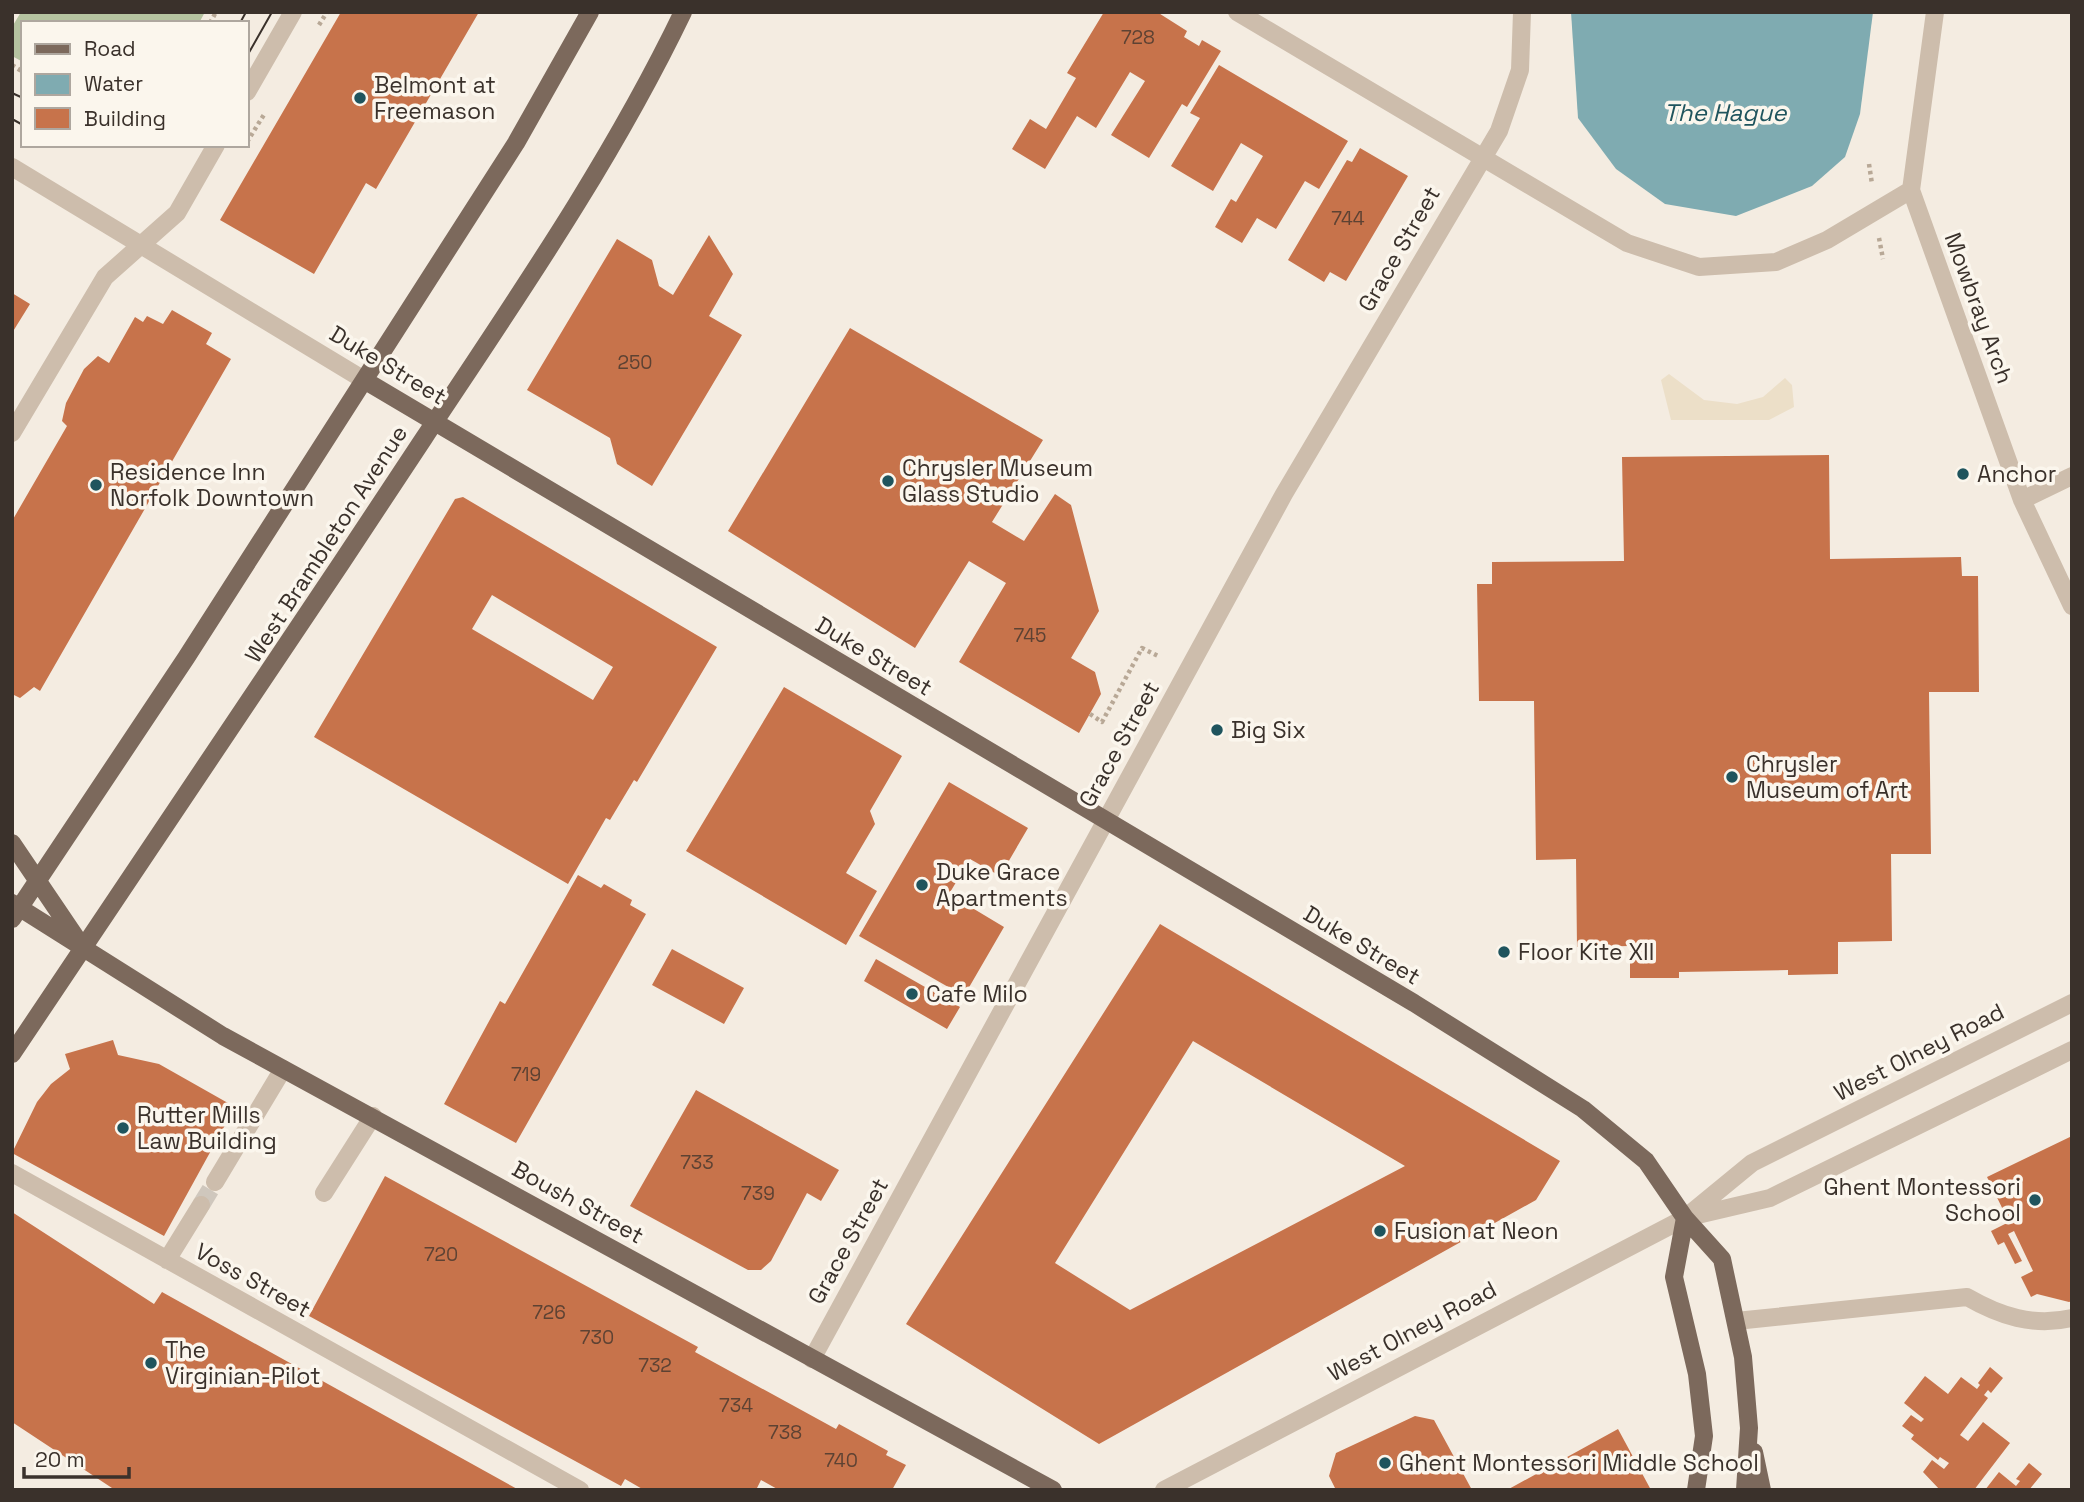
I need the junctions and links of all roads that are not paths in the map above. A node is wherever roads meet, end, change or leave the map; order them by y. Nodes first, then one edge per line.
1 (293, 12) edge
2 (590, 12) edge
3 (683, 12) edge
4 (1237, 12) edge
5 (1522, 12) edge
6 (1935, 12) edge
7 (248, 90) edge
8 (215, 147) edge
9 (1481, 158) junction
10 (12, 167) edge
11 (1911, 190) junction
12 (140, 245) junction
13 (364, 380) junction
14 (435, 422) junction
15 (12, 433) edge
16 (2072, 475) edge
17 (2022, 500) junction
18 (2072, 606) edge
19 (1105, 822) junction
20 (12, 843) edge
21 (38, 881) junction
22 (15, 910) edge
23 (84, 948) junction
24 (2072, 1003) edge
25 (2072, 1050) edge
26 (12, 1054) edge
27 (283, 1069) junction
28 (373, 1116) junction
29 (12, 1173) edge
30 (215, 1182) tunnel mouth
31 (324, 1193) dead end
32 (201, 1205) tunnel mouth
33 (1685, 1218) junction
34 (167, 1261) junction
35 (2072, 1318) edge
36 (1735, 1321) junction
37 (812, 1359) junction
38 (1749, 1427) junction
39 (580, 1490) edge
40 (1053, 1490) edge
41 (1164, 1490) edge
42 (1696, 1490) edge
43 (1745, 1490) edge
44 (1762, 1490) edge

1 - 7 street
2 - 13 main road
3 - 14 main road, West Brambleton Avenue
4 - 9 street
5 - 9 street, Grace Street
6 - 11 street, Mowbray Arch
8 - 12 street
9 - 11 street
9 - 19 street, Grace Street
10 - 12 street, Duke Street
11 - 17 street, Mowbray Arch
12 - 13 street, Duke Street
12 - 15 street
13 - 14 main road, Duke Street
13 - 21 main road
14 - 19 main road, Duke Street
14 - 23 main road, West Brambleton Avenue
16 - 17 street
17 - 18 street, Mowbray Arch
19 - 33 main road, Duke Street
19 - 37 street, Grace Street
20 - 21 main road, Boush Street
21 - 22 main road
21 - 23 main road, Boush Street
22 - 23 main road, Boush Street
23 - 26 main road, West Brambleton Avenue
23 - 27 main road, Boush Street
24 - 33 street, West Olney Road
25 - 33 street, West Olney Road
27 - 28 main road, Boush Street
27 - 30 street
28 - 31 street
28 - 37 main road, Boush Street
29 - 34 street, Voss Street
32 - 34 street
33 - 36 main road, Duke Street
33 - 41 street, West Olney Road
33 - 42 main road
34 - 39 street, Voss Street
35 - 36 street
36 - 38 main road, Duke Street
37 - 40 main road, Boush Street
38 - 43 main road
38 - 44 main road

